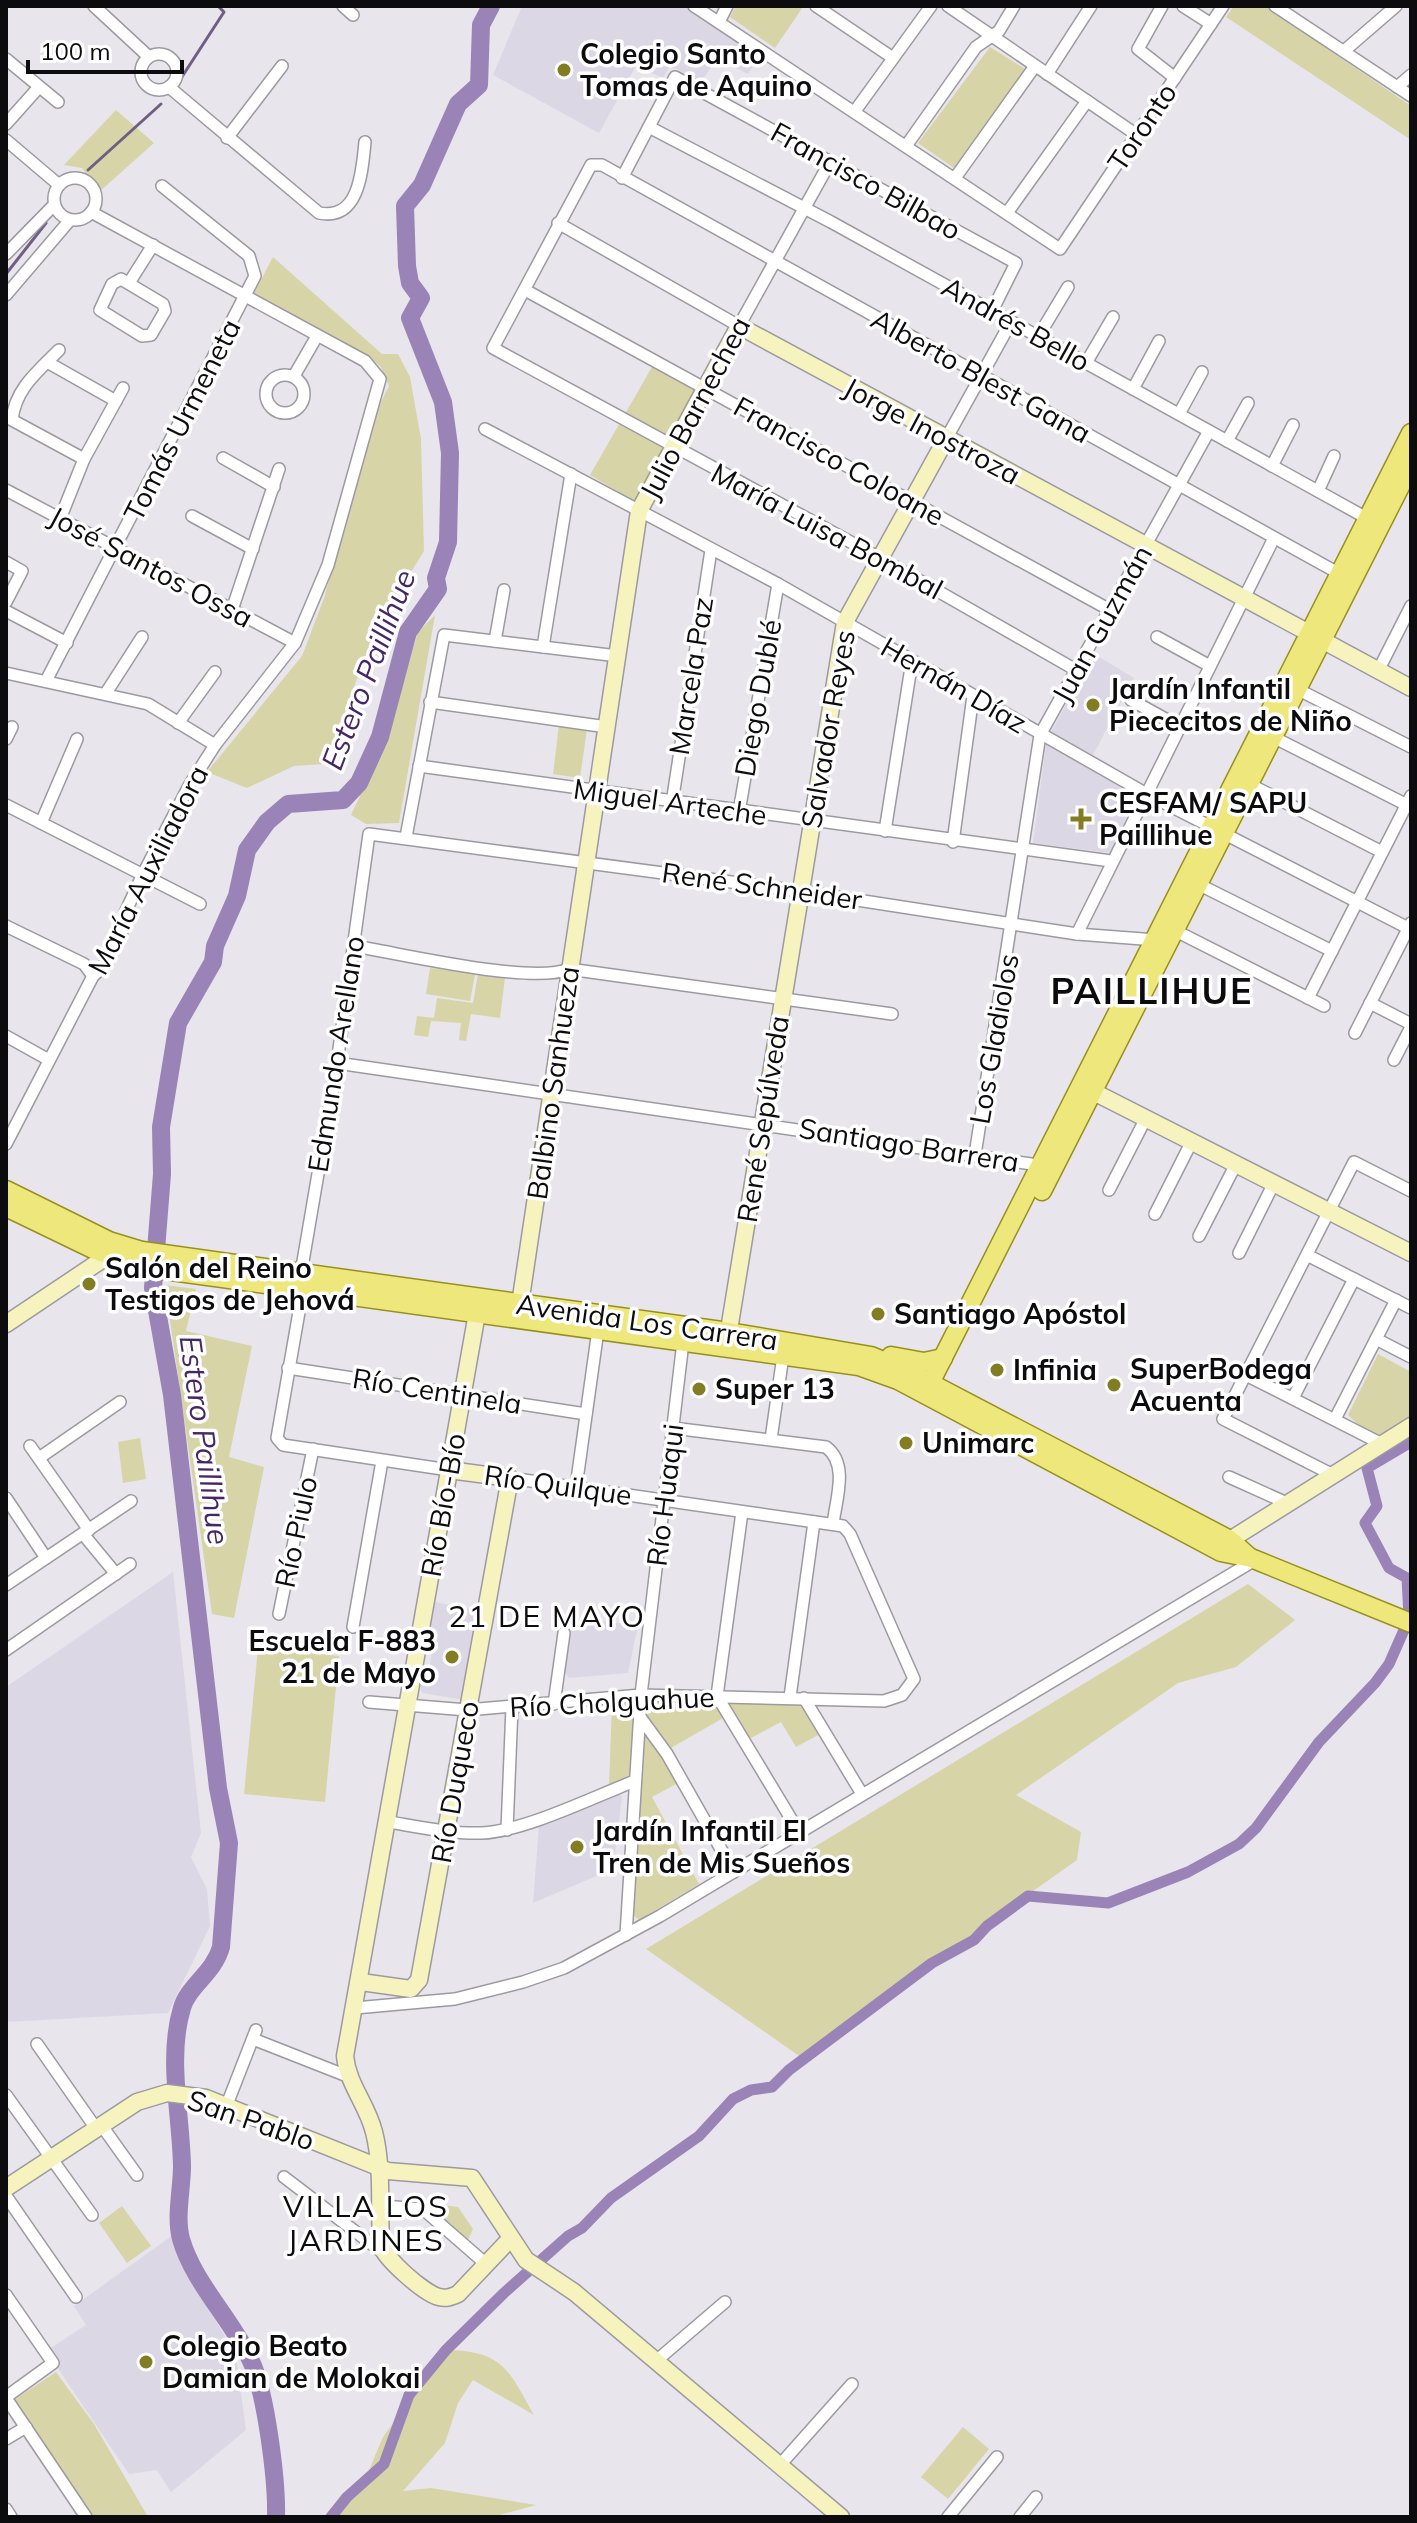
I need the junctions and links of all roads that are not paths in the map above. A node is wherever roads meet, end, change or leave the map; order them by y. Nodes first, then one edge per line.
1 (94, 6) edge
2 (343, 6) edge
3 (694, 6) edge
4 (727, 6) edge
5 (816, 6) edge
6 (931, 6) edge
7 (948, 6) edge
8 (1014, 6) edge
9 (1091, 6) edge
10 (1162, 6) edge
11 (1183, 6) edge
12 (1223, 6) edge
13 (1275, 6) edge
14 (1302, 6) edge
15 (1396, 6) edge
16 (353, 15) dead end
17 (1291, 16) junction
18 (719, 22) junction
19 (1211, 24) junction
20 (992, 36) junction
21 (1344, 51) junction
22 (149, 57) junction
23 (893, 58) junction
24 (6, 59) edge
25 (282, 66) dead end
26 (1035, 66) junction
27 (1047, 74) junction
28 (1411, 75) edge
29 (1175, 78) junction
30 (39, 87) junction
31 (169, 87) junction
32 (1397, 87) junction
33 (1411, 96) edge
34 (1087, 101) junction
35 (58, 102) dead end
36 (855, 111) junction
37 (6, 124) edge
38 (649, 127) junction
39 (1137, 135) junction
40 (227, 138) junction
41 (6, 140) edge
42 (365, 142) dead end
43 (906, 146) junction
44 (830, 162) junction
45 (622, 178) junction
46 (955, 178) junction
47 (59, 185) junction
48 (162, 186) dead end
49 (54, 205) junction
50 (805, 211) junction
51 (91, 212) junction
52 (1007, 213) junction
53 (70, 220) junction
54 (558, 223) junction
55 (153, 245) junction
56 (6, 254) edge
57 (775, 262) junction
58 (129, 283) junction
59 (1068, 287) dead end
60 (525, 290) junction
61 (6, 295) edge
62 (245, 297) junction
63 (992, 311) junction
64 (1113, 317) dead end
65 (1011, 322) junction
66 (739, 326) junction
67 (317, 336) junction
68 (1038, 337) junction
69 (1159, 341) dead end
70 (59, 350) dead end
71 (47, 362) junction
72 (1086, 363) junction
73 (1202, 372) dead end
74 (979, 375) junction
75 (294, 376) dead end
76 (123, 388) dead end
77 (706, 389) junction
78 (1133, 389) junction
79 (116, 401) junction
80 (1248, 403) dead end
81 (1179, 414) junction
82 (1293, 425) dead end
83 (485, 429) dead end
84 (1209, 431) junction
85 (1411, 433) edge
86 (946, 439) junction
87 (1227, 441) junction
88 (673, 447) junction
89 (1334, 456) dead end
90 (223, 458) dead end
91 (84, 459) junction
92 (1411, 465) edge
93 (1272, 466) junction
94 (279, 469) dead end
95 (571, 474) junction
96 (1179, 485) junction
97 (1400, 486) edge
98 (274, 487) junction
99 (6, 490) edge
100 (1318, 491) junction
101 (913, 502) junction
102 (639, 511) junction
103 (192, 516) dead end
104 (60, 519) junction
105 (1374, 522) junction
106 (1274, 538) junction
107 (1145, 546) junction
108 (116, 548) junction
109 (253, 549) junction
110 (711, 550) junction
111 (880, 558) junction
112 (6, 562) edge
113 (1340, 574) junction
114 (778, 584) junction
115 (504, 590) dead end
116 (1243, 600) junction
117 (6, 602) edge
118 (1411, 606) edge
119 (232, 610) junction
120 (1110, 610) junction
121 (6, 611) edge
122 (845, 622) junction
123 (142, 637) dead end
124 (1157, 637) dead end
125 (1315, 639) junction
126 (495, 641) junction
127 (67, 643) junction
128 (295, 643) junction
129 (543, 647) junction
130 (618, 656) junction
131 (912, 661) junction
132 (1210, 666) junction
133 (1076, 670) junction
134 (1378, 671) junction
135 (215, 672) dead end
136 (6, 673) edge
137 (46, 681) junction
138 (1411, 688) edge
139 (1297, 689) junction
140 (106, 693) junction
141 (973, 696) junction
142 (1131, 700) dead end
143 (430, 702) junction
144 (178, 723) junction
145 (12, 727) dead end
146 (607, 727) junction
147 (1180, 727) junction
148 (1040, 735) junction
149 (1273, 737) junction
150 (6, 739) edge
151 (77, 739) dead end
152 (215, 745) junction
153 (1411, 747) edge
154 (419, 766) junction
155 (1249, 784) junction
156 (597, 792) junction
157 (1145, 793) junction
158 (1409, 801) edge
159 (672, 803) junction
160 (6, 805) edge
161 (739, 812) junction
162 (811, 821) junction
163 (41, 823) junction
164 (885, 831) junction
165 (1218, 831) junction
166 (369, 834) joint
167 (406, 837) junction
168 (953, 842) junction
169 (1024, 849) junction
170 (1382, 852) junction
171 (1111, 861) junction
172 (587, 862) junction
173 (143, 874) junction
174 (1198, 884) junction
175 (799, 891) junction
176 (1357, 902) junction
177 (200, 904) dead end
178 (1014, 922) junction
179 (6, 926) edge
180 (1410, 926) edge
181 (1174, 930) junction
182 (1077, 934) junction
183 (1154, 941) junction
184 (353, 946) junction
185 (1332, 951) junction
186 (569, 969) junction
187 (93, 976) junction
188 (782, 997) junction
189 (1308, 998) junction
190 (1370, 1003) junction
191 (1324, 1006) dead end
192 (892, 1014) dead end
193 (1411, 1026) edge
194 (1355, 1033) dead end
195 (6, 1036) edge
196 (49, 1060) junction
197 (1394, 1060) dead end
198 (337, 1063) junction
199 (1087, 1088) junction
200 (552, 1094) junction
201 (1146, 1118) junction
202 (762, 1123) junction
203 (1192, 1141) junction
204 (6, 1144) edge
205 (975, 1155) junction
206 (1236, 1164) junction
207 (1047, 1166) junction
208 (1274, 1183) junction
209 (6, 1190) edge
210 (1109, 1190) dead end
211 (1411, 1191) edge
212 (6, 1207) edge
213 (1329, 1211) junction
214 (1155, 1214) dead end
215 (1199, 1236) dead end
216 (115, 1251) junction
217 (1239, 1253) dead end
218 (1411, 1253) edge
219 (1307, 1255) junction
220 (1354, 1279) junction
221 (302, 1281) junction
222 (1396, 1300) junction
223 (520, 1304) junction
224 (478, 1306) junction
225 (1411, 1308) edge
226 (6, 1324) edge
227 (598, 1330) junction
228 (1376, 1339) junction
229 (727, 1340) junction
230 (683, 1342) junction
231 (851, 1352) junction
232 (783, 1356) junction
233 (1411, 1357) edge
234 (943, 1358) junction
235 (288, 1368) junction
236 (1246, 1375) junction
237 (933, 1391) junction
238 (462, 1395) junction
239 (1293, 1398) junction
240 (120, 1402) dead end
241 (586, 1414) junction
242 (1335, 1419) junction
243 (1411, 1426) edge
244 (673, 1428) junction
245 (771, 1439) junction
246 (1380, 1443) junction
247 (283, 1445) joint
248 (30, 1446) dead end
249 (313, 1449) junction
250 (39, 1458) junction
251 (382, 1461) junction
252 (449, 1470) junction
253 (1335, 1476) junction
254 (1229, 1477) dead end
255 (510, 1478) junction
256 (576, 1487) junction
257 (6, 1498) edge
258 (663, 1499) junction
259 (131, 1501) dead end
260 (1289, 1504) junction
261 (742, 1512) junction
262 (814, 1522) junction
263 (833, 1524) junction
264 (86, 1532) junction
265 (1226, 1546) junction
266 (46, 1558) junction
267 (1253, 1559) junction
268 (130, 1564) dead end
269 (116, 1574) junction
270 (6, 1585) edge
271 (279, 1614) dead end
272 (1411, 1623) edge
273 (353, 1627) dead end
274 (564, 1633) dead end
275 (6, 1650) edge
276 (641, 1695) junction
277 (717, 1696) junction
278 (790, 1697) junction
279 (804, 1698) junction
280 (369, 1702) dead end
281 (554, 1704) junction
282 (408, 1707) junction
283 (512, 1707) junction
284 (467, 1710) junction
285 (640, 1717) junction
286 (635, 1781) junction
287 (862, 1794) junction
288 (389, 1822) junction
289 (507, 1830) junction
290 (446, 1831) junction
291 (799, 1832) junction
292 (734, 1872) junction
293 (626, 1935) junction
294 (358, 1995) junction
295 (37, 2044) dead end
296 (347, 2076) junction
297 (6, 2095) edge
298 (226, 2107) junction
299 (99, 2126) junction
300 (51, 2157) junction
301 (376, 2165) junction
302 (137, 2175) dead end
303 (284, 2177) dead end
304 (6, 2188) edge
305 (6, 2196) edge
306 (382, 2206) junction
307 (92, 2215) dead end
308 (511, 2238) junction
309 (382, 2252) junction
310 (486, 2264) junction
311 (6, 2295) edge
312 (76, 2297) dead end
313 (725, 2302) dead end
314 (656, 2361) junction
315 (852, 2384) dead end
316 (6, 2398) edge
317 (26, 2427) junction
318 (6, 2439) edge
319 (997, 2457) dead end
320 (779, 2466) junction
321 (1036, 2497) dead end
322 (6, 2509) edge
323 (11, 2517) edge
324 (86, 2517) edge
325 (841, 2517) edge
326 (948, 2517) edge
327 (1020, 2517) edge

1 - 22 street
2 - 16 street
3 - 18 street
4 - 18 street
5 - 23 street
6 - 23 street
7 - 20 street
8 - 20 street
9 - 27 street
10 - 29 street
11 - 19 street
12 - 19 street, Toronto
13 - 17 street
14 - 17 street
15 - 21 street
17 - 21 street
18 - 36 street
19 - 29 street, Toronto
20 - 26 street
20 - 43 street
21 - 32 street
22 - 31 street
22 - 31 street
23 - 36 street
24 - 30 street
25 - 40 street
26 - 27 street
26 - 46 street
27 - 34 street
28 - 32 street
29 - 39 street, Toronto
30 - 35 street
30 - 37 street
31 - 40 street
32 - 33 street
34 - 39 street
34 - 52 street
36 - 43 street
38 - 44 street, Francisco Bilbao
38 - 45 street
38 - 50 street, Andrés Bello
39 - 52 street, Toronto
40 - 42 street
41 - 47 street
43 - 46 street
44 - 50 street, Julio Barnechea
44 - 63 street, Francisco Bilbao
45 - 54 street, Alberto Blest Gana
45 - 57 street, Alberto Blest Gana
46 - 52 street
47 - 49 street
47 - 51 street
48 - 62 street, Tomás Urmeneta
49 - 53 street
49 - 56 street
50 - 57 street, Julio Barnechea
50 - 63 street, Andrés Bello
51 - 53 street
51 - 55 street
53 - 61 street
54 - 60 street
54 - 66 street, Jorge Inostroza
55 - 58 street
55 - 62 street
57 - 66 street, Julio Barnechea
57 - 74 street, Alberto Blest Gana
58 - 58 street
59 - 68 street
60 - 77 street, Francisco Coloane
60 - 88 street, María Luisa Bombal
62 - 67 street
62 - 108 street, Tomás Urmeneta
63 - 65 street, Andrés Bello
64 - 72 street
65 - 68 street, Andrés Bello
65 - 74 street, Salvador Reyes
66 - 77 street, Julio Barnechea
66 - 86 street, Jorge Inostroza
67 - 75 street
67 - 128 street, María Auxiliadora
68 - 72 street, Andrés Bello
69 - 78 street
70 - 71 street
71 - 79 street
71 - 91 street
72 - 78 street, Andrés Bello
73 - 81 street
74 - 86 street, Salvador Reyes
74 - 96 street, Alberto Blest Gana
76 - 79 street
77 - 88 street, Julio Barnechea
77 - 101 street, Francisco Coloane
78 - 81 street, Andrés Bello
79 - 91 street
80 - 87 street
81 - 84 street, Andrés Bello
82 - 93 street
83 - 95 street, Hernán Díaz
84 - 87 street, Andrés Bello
84 - 96 street, Juan Guzmán
85 - 97 main road
86 - 101 street, Salvador Reyes
86 - 107 street, Jorge Inostroza
87 - 93 street, Andrés Bello
88 - 102 street, Julio Barnechea
88 - 111 street, María Luisa Bombal
89 - 100 street
90 - 98 street
91 - 104 street
92 - 97 main road
93 - 100 street, Andrés Bello
94 - 98 street
95 - 102 street, Hernán Díaz
95 - 129 street
96 - 106 street, Alberto Blest Gana
96 - 107 street, Juan Guzmán
97 - 105 main road
98 - 109 street
99 - 104 street, José Santos Ossa
100 - 105 street, Andrés Bello
101 - 111 street, Salvador Reyes
101 - 120 street, Francisco Coloane
102 - 110 street, Hernán Díaz
102 - 130 street, Julio Barnechea
103 - 109 street
104 - 108 street, José Santos Ossa
105 - 113 main road
105 - 125 main road
106 - 113 street, Alberto Blest Gana
106 - 116 street
107 - 116 street, Jorge Inostroza
107 - 120 street, Juan Guzmán
108 - 119 street, José Santos Ossa
108 - 127 street, Tomás Urmeneta
109 - 119 street
110 - 114 street, Hernán Díaz
110 - 159 street, Marcela Paz
111 - 122 street, Salvador Reyes
111 - 133 street, María Luisa Bombal
112 - 117 street
113 - 125 main road
114 - 122 street, Hernán Díaz
114 - 161 street, Diego Dublé
115 - 126 street
116 - 125 street, Jorge Inostroza
116 - 132 street
118 - 134 street
119 - 128 street, José Santos Ossa
120 - 133 street, Juan Guzmán
121 - 127 street
122 - 131 street, Hernán Díaz
122 - 162 street, Salvador Reyes
123 - 140 street
124 - 132 street
125 - 134 street, Jorge Inostroza
125 - 139 main road
125 - 165 main road
126 - 129 street
126 - 143 street
127 - 137 street, Tomás Urmeneta
128 - 152 street, María Auxiliadora
129 - 130 street
130 - 146 street, Julio Barnechea
131 - 141 street, Hernán Díaz
131 - 164 street
132 - 147 street
133 - 148 street, Juan Guzmán
134 - 138 street, Jorge Inostroza
135 - 144 street
136 - 137 street
137 - 140 street
139 - 149 main road
139 - 153 street
140 - 144 street
141 - 148 street, Hernán Díaz
141 - 168 street
142 - 147 street
143 - 146 street
143 - 154 street
144 - 152 street
145 - 150 street
146 - 156 street, Julio Barnechea
147 - 157 street
148 - 157 street, Hernán Díaz
148 - 169 street, Juan Guzmán
149 - 155 main road
149 - 158 street
151 - 163 street
152 - 173 street, María Auxiliadora
154 - 156 street, Miguel Arteche
154 - 167 street
155 - 165 main road
155 - 170 street
156 - 159 street, Miguel Arteche
156 - 172 street, Julio Barnechea
157 - 165 street, Hernán Díaz
157 - 171 street
158 - 170 street
159 - 161 street, Miguel Arteche
160 - 163 street
161 - 162 street, Miguel Arteche
162 - 164 street, Miguel Arteche
162 - 175 street, Salvador Reyes
163 - 173 street
164 - 168 street, Miguel Arteche
165 - 174 main road
165 - 176 street, Hernán Díaz
165 - 183 main road
166 - 167 street, René Schneider
166 - 184 street, Edmundo Arellano
167 - 172 street, René Schneider
168 - 169 street, Miguel Arteche
169 - 171 street, Miguel Arteche
169 - 178 street, Juan Guzmán
170 - 176 street
171 - 182 street
172 - 175 street, René Schneider
172 - 186 street, Balbino Sanhueza
173 - 177 street
173 - 187 street, María Auxiliadora
174 - 181 main road
174 - 185 street
175 - 178 street, René Schneider
175 - 188 street, René Sepúlveda
176 - 180 street, Hernán Díaz
176 - 185 street
178 - 182 street, René Schneider
178 - 205 street, Los Gladiolos
179 - 187 street
180 - 190 street
181 - 183 street
181 - 189 street
181 - 199 main road
182 - 183 street, René Schneider
183 - 199 main road
184 - 186 street
184 - 198 street, Edmundo Arellano
185 - 189 street
186 - 188 street
186 - 200 street, Balbino Sanhueza
187 - 196 street, María Auxiliadora
188 - 192 street
188 - 202 street, René Sepúlveda
189 - 191 street
190 - 193 street
190 - 194 street
193 - 197 street
195 - 196 street
196 - 204 street, María Auxiliadora
198 - 200 street, Santiago Barrera
198 - 221 street, Edmundo Arellano
199 - 201 street
199 - 207 main road
200 - 202 street, Santiago Barrera
200 - 223 street, Balbino Sanhueza
201 - 203 street
201 - 210 street
202 - 205 street, Santiago Barrera
202 - 229 street, René Sepúlveda
203 - 206 street
203 - 214 street
205 - 207 street, Santiago Barrera
206 - 208 street
206 - 215 street
207 - 234 main road
207 - 237 main road
208 - 213 street
208 - 217 street
209 - 216 main road, Avenida Los Carrera
211 - 213 street
212 - 216 main road, Avenida Los Carrera
213 - 218 street
213 - 219 street
216 - 221 main road, Avenida Los Carrera
216 - 226 street
219 - 220 street
219 - 236 street
220 - 222 street
220 - 239 street
221 - 224 main road, Avenida Los Carrera
221 - 235 street, Edmundo Arellano
222 - 225 street
222 - 228 street
223 - 224 main road, Avenida Los Carrera
223 - 229 main road, Avenida Los Carrera
224 - 227 main road, Avenida Los Carrera
224 - 238 street, Río Bío-Bío
227 - 230 main road, Avenida Los Carrera
227 - 241 street
228 - 233 street
228 - 242 street
229 - 230 main road, Avenida Los Carrera
229 - 231 main road, Avenida Los Carrera
229 - 232 main road, Avenida Los Carrera
230 - 244 street, Río Huaqui
231 - 234 main road
231 - 237 main road, Avenida Los Carrera
232 - 237 main road, Avenida Los Carrera
232 - 245 street
234 - 237 main road
235 - 238 street, Río Centinela
235 - 247 street, Edmundo Arellano
236 - 239 street
236 - 253 street
237 - 265 main road, Avenida Los Carrera
238 - 241 street, Río Centinela
238 - 252 street, Río Bío-Bío
239 - 242 street
240 - 250 street
241 - 256 street
242 - 246 street
243 - 246 street
244 - 245 street
244 - 258 street, Río Huaqui
245 - 263 street
246 - 253 street
247 - 249 street, Río Quilque
248 - 250 street
249 - 251 street, Río Quilque
249 - 271 street, Río Piulo
250 - 264 street
251 - 252 street, Río Quilque
251 - 273 street
252 - 255 street, Río Quilque
252 - 282 street, Río Bío-Bío
253 - 260 street
254 - 260 street
255 - 256 street, Río Quilque
255 - 284 street, Río Duqueco
256 - 258 street, Río Quilque
257 - 266 street
258 - 261 street, Río Quilque
258 - 276 street, Río Huaqui
259 - 264 street
260 - 265 street
261 - 262 street, Río Quilque
261 - 277 street
262 - 263 street, Río Quilque
262 - 278 street
263 - 279 street, Río Cholguahue
264 - 266 street
264 - 269 street
265 - 267 main road, Avenida Los Carrera
266 - 270 street
267 - 272 main road, Avenida Los Carrera
267 - 287 street
268 - 269 street
269 - 275 street
274 - 281 street
276 - 277 street, Río Cholguahue
276 - 281 street, Río Cholguahue
276 - 285 street, Río Huaqui
277 - 278 street, Río Cholguahue
277 - 291 street
278 - 279 street, Río Cholguahue
279 - 287 street
280 - 282 street, Río Cholguahue
281 - 283 street, Río Cholguahue
282 - 284 street, Río Cholguahue
282 - 288 street, Río Bío-Bío
283 - 284 street, Río Cholguahue
283 - 289 street
284 - 290 street, Río Duqueco
285 - 286 street, Río Huaqui
285 - 292 street
286 - 289 street
286 - 293 street, Río Huaqui
287 - 291 street
288 - 290 street
288 - 294 street, Río Bío-Bío
289 - 290 street
290 - 294 street, Río Duqueco
291 - 292 street
292 - 293 street
293 - 294 street
294 - 296 street, Río Bío-Bío
295 - 299 street
296 - 298 street
296 - 301 street
297 - 300 street
298 - 299 street, San Pablo
298 - 301 street, San Pablo
299 - 300 street, San Pablo
299 - 302 street
300 - 304 street, San Pablo
300 - 307 street
301 - 306 street
301 - 308 street, San Pablo
303 - 309 street
305 - 312 street
306 - 309 street
306 - 310 street
308 - 310 street
308 - 314 street, San Pablo
309 - 310 street
311 - 316 street
313 - 314 street
314 - 320 street
315 - 320 street
316 - 317 street
317 - 318 street
317 - 324 street
319 - 326 street
320 - 325 street
321 - 327 street
322 - 323 street

